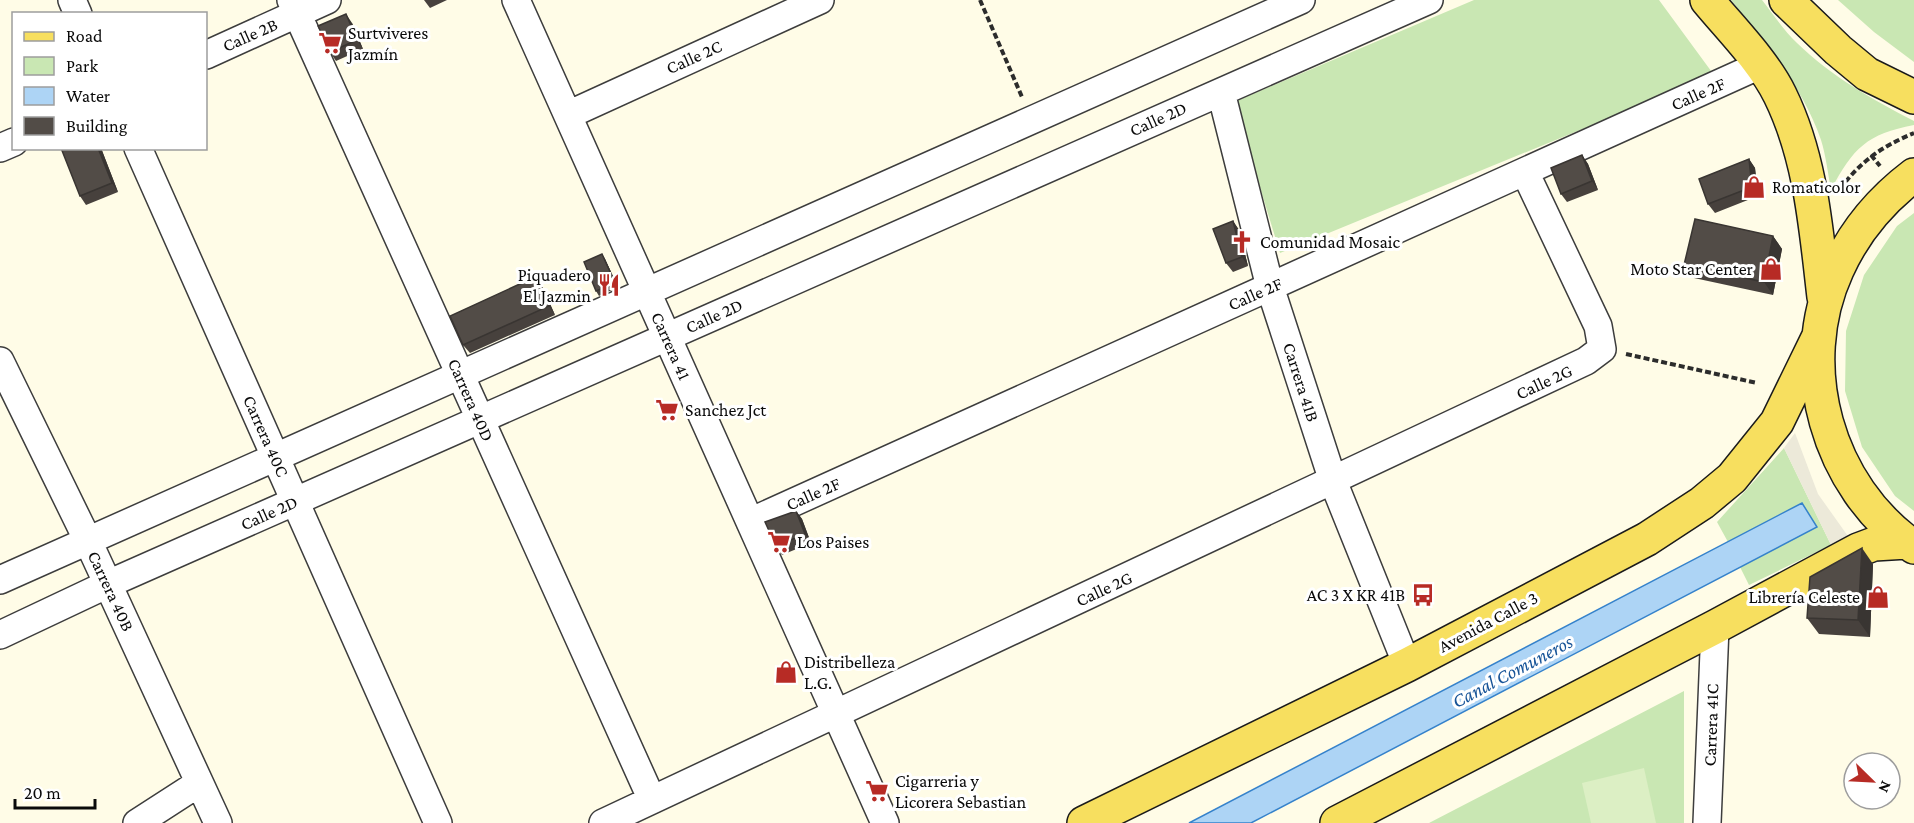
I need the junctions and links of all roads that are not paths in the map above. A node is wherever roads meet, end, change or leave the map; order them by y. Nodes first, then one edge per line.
1 (327, 0) edge
2 (516, 0) edge
3 (820, 0) edge
4 (1301, 0) edge
5 (1707, 0) edge
6 (1786, 0) edge
7 (1413, 3) edge
8 (294, 7) edge
9 (207, 54) edge
10 (1760, 65) junction
11 (1221, 92) junction
12 (1914, 97) edge
13 (568, 115) junction
14 (139, 150) edge
15 (1525, 172) junction
16 (1914, 176) edge
17 (1270, 287) junction
18 (647, 291) junction
19 (1825, 302) junction
20 (1819, 336) junction
21 (667, 337) junction
22 (1, 364) edge
23 (460, 375) junction
24 (480, 420) junction
25 (275, 458) junction
26 (1333, 481) junction
27 (295, 502) junction
28 (750, 522) junction
29 (88, 541) junction
30 (1910, 544) edge
31 (0, 580) edge
32 (108, 584) junction
33 (1715, 627) junction
34 (0, 635) edge
35 (1407, 665) junction
36 (836, 715) junction
37 (199, 783) junction
38 (652, 800) junction
39 (1346, 821) edge
40 (137, 823) edge
41 (218, 823) edge
42 (438, 823) edge
43 (603, 823) edge
44 (885, 823) edge
45 (1084, 823) edge
46 (1707, 823) edge

1 - 8 street, Calle 2B
2 - 13 street, Carrera 41
3 - 13 street, Calle 2C
4 - 18 street
5 - 10 main road
6 - 12 main road
7 - 11 street, Calle 2D
8 - 9 street, Calle 2B
8 - 23 street, Carrera 40D
10 - 15 street, Calle 2F
10 - 19 main road
11 - 17 street, Carrera 41B
11 - 21 street, Calle 2D
13 - 18 street, Carrera 41
14 - 25 street, Carrera 40C
15 - 17 street, Calle 2F
15 - 26 street, Calle 2G
16 - 19 main road
17 - 26 street, Carrera 41B
17 - 28 street, Calle 2F
18 - 21 street, Carrera 41
18 - 23 street
19 - 20 main road
20 - 30 main road
20 - 35 main road, Avenida Calle 3
21 - 24 street, Calle 2D
21 - 28 street, Carrera 41
22 - 29 street, Carrera 40B
23 - 24 street, Carrera 40D
23 - 25 street
24 - 27 street, Calle 2D
24 - 38 street, Carrera 40D
25 - 27 street, Carrera 40C
25 - 29 street
26 - 35 street, Carrera 41B
26 - 36 street, Calle 2G
27 - 32 street, Calle 2D
27 - 42 street, Carrera 40C
28 - 36 street, Carrera 41
29 - 31 street
29 - 32 street, Carrera 40B
30 - 33 main road
32 - 34 street, Calle 2D
32 - 37 street, Carrera 40B
33 - 39 main road
33 - 46 street, Carrera 41C
35 - 45 main road, Avenida Calle 3
36 - 38 street, Calle 2G
36 - 44 street, Carrera 41
37 - 40 street
37 - 41 street, Carrera 40B
38 - 43 street, Calle 2G

